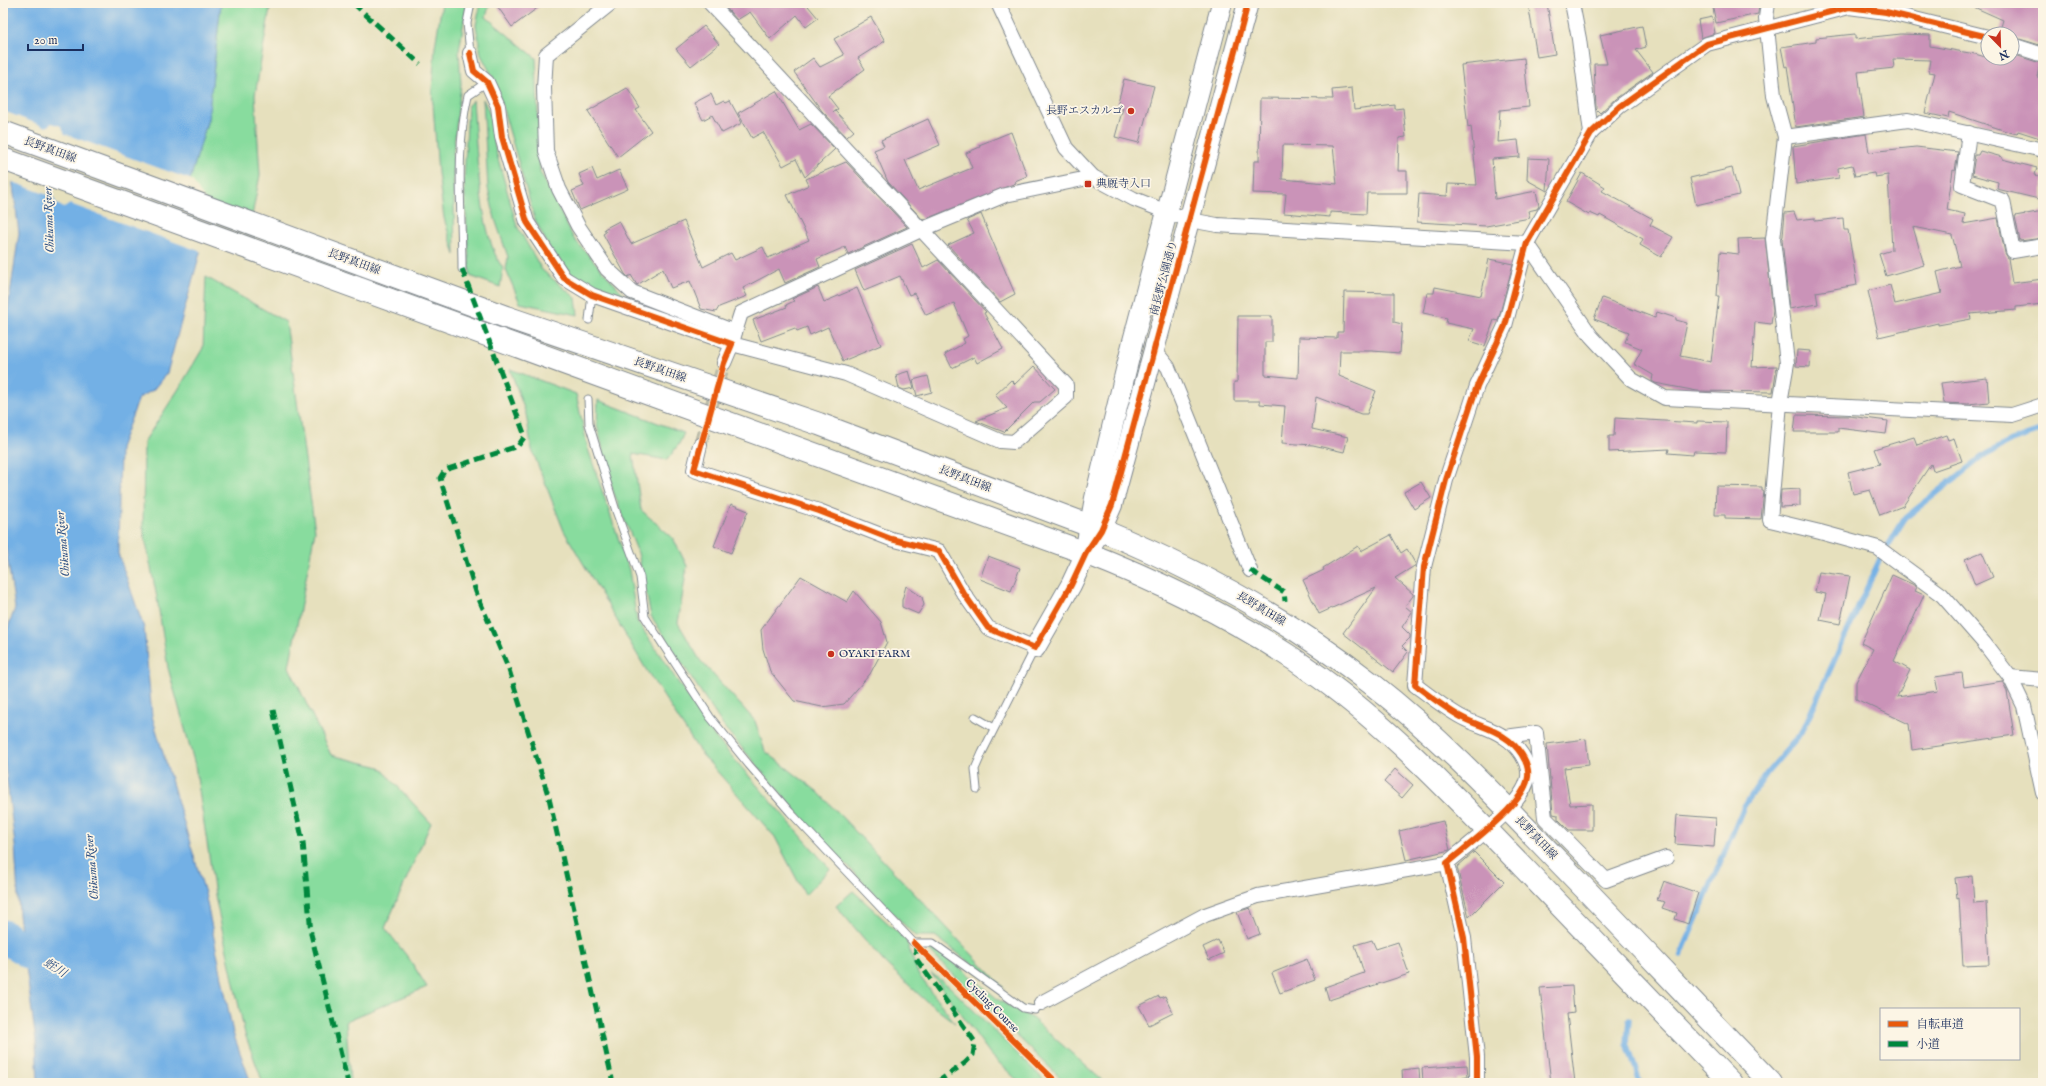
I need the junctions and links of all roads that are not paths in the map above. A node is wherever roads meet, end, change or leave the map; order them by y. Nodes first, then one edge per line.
1 (472, 3) edge
2 (610, 3) edge
3 (710, 3) edge
4 (998, 3) edge
5 (1222, 3) edge
6 (1248, 3) edge
7 (1572, 3) edge
8 (1768, 3) edge
9 (1767, 29) junction
10 (1980, 35) edge
11 (2020, 48) edge
12 (470, 53) joint
13 (2043, 55) edge
14 (487, 82) junction
15 (3, 132) edge
16 (1592, 133) junction
17 (1969, 133) junction
18 (1785, 137) junction
19 (2043, 150) edge
20 (3, 159) edge
21 (1093, 178) junction
22 (1167, 212) junction
23 (1190, 220) junction
24 (923, 229) junction
25 (1527, 243) junction
26 (2043, 246) edge
27 (462, 269) dead end
28 (592, 295) junction
29 (589, 320) dead end
30 (734, 338) junction
31 (1155, 351) junction
32 (724, 362) tunnel mouth
33 (588, 399) dead end
34 (1780, 403) junction
35 (2043, 405) edge
36 (700, 445) tunnel mouth
37 (1095, 528) junction
38 (1086, 554) junction
39 (1250, 570) dead end
40 (1035, 648) junction
41 (2010, 677) junction
42 (2043, 680) edge
43 (975, 717) dead end
44 (994, 728) junction
45 (1505, 737) junction
46 (1534, 769) junction
47 (977, 789) dead end
48 (2043, 793) edge
49 (1509, 810) junction
50 (1538, 825) junction
51 (1486, 829) junction
52 (1666, 858) dead end
53 (1447, 863) junction
54 (1598, 887) junction
55 (1041, 1003) joint
56 (1477, 1083) edge
57 (1731, 1083) edge
58 (1770, 1083) edge

1 - 12 lane
2 - 30 street
3 - 24 street
4 - 21 street
5 - 22 street, 南長野公園通り
6 - 23 street, 南長野公園通り
7 - 16 street
8 - 9 street
9 - 10 street
9 - 16 street
9 - 18 street
11 - 13 street
12 - 14 street
14 - 27 lane
14 - 28 street
15 - 37 main road, 長野真田線
16 - 25 street
17 - 18 street
17 - 19 street
17 - 26 street
18 - 34 street
20 - 38 main road
21 - 22 street
21 - 24 street
22 - 23 street
22 - 37 street, 南長野公園通り
23 - 25 street
23 - 31 street, 南長野公園通り
24 - 30 street
24 - 30 street
25 - 34 street
25 - 45 street
28 - 29 lane
28 - 30 street
30 - 32 street
31 - 37 street, 南長野公園通り
31 - 39 street
33 - 55 lane
34 - 35 street
34 - 41 street
36 - 40 street
37 - 38 street, 南長野公園通り
37 - 49 main road, 長野真田線
38 - 40 street, 南長野公園通り
38 - 51 main road
40 - 44 lane
41 - 42 street
41 - 48 street
43 - 44 lane
44 - 47 lane
45 - 46 street
45 - 46 street
46 - 49 street
46 - 50 street
49 - 50 main road, 長野真田線
49 - 51 street
50 - 54 main road, 長野真田線
51 - 53 street
51 - 57 main road
52 - 54 street
53 - 55 street
53 - 56 street
54 - 58 main road, 長野真田線

